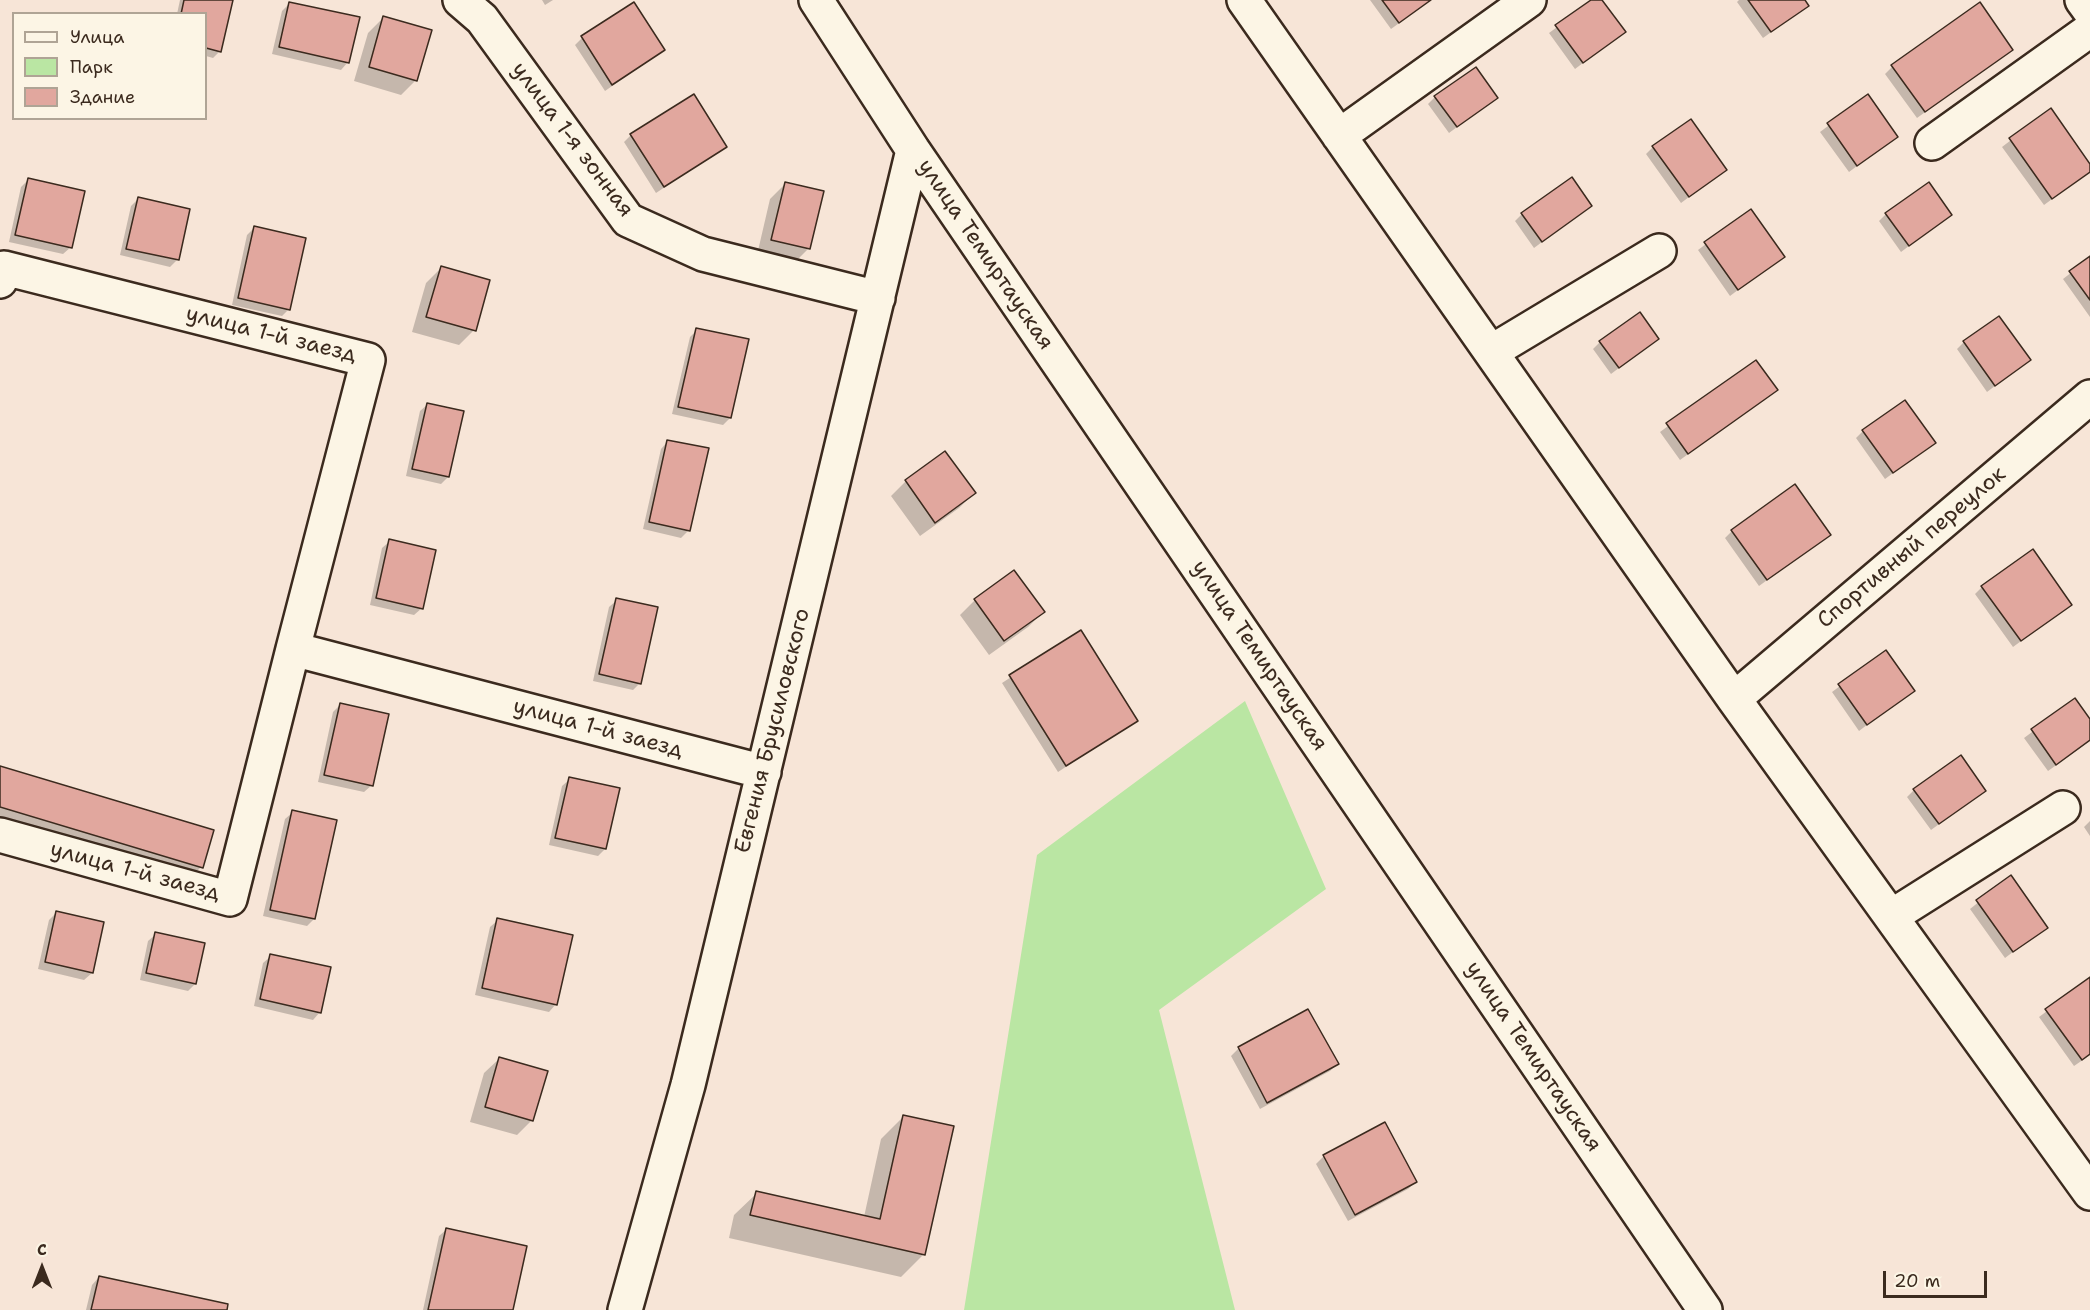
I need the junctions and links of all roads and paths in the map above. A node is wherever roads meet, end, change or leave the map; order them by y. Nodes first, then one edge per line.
1 (460, 0) edge
2 (816, 0) edge
3 (1244, 0) edge
4 (1529, 0) edge
5 (2082, 0) edge
6 (2090, 11) edge
7 (2090, 30) edge
8 (1339, 136) junction
9 (1932, 143) dead end
10 (914, 150) junction
11 (1659, 251) dead end
12 (0, 281) edge
13 (878, 298) junction
14 (1491, 352) junction
15 (2090, 398) edge
16 (293, 649) junction
17 (1734, 699) junction
18 (764, 772) junction
19 (2063, 808) dead end
20 (0, 835) edge
21 (1892, 916) junction
22 (2090, 1193) edge
23 (625, 1310) edge
24 (1705, 1310) edge

1 - 13 street, улица 1-я зонная
2 - 10 street, улица Темиртауская
3 - 8 street
4 - 8 street
5 - 6 street
7 - 9 street
8 - 14 street
10 - 13 street, Евгения Брусиловского
10 - 24 street, улица Темиртауская
11 - 14 street
12 - 16 street, улица 1-й заезд
13 - 18 street, Евгения Брусиловского
14 - 17 street
15 - 17 street, Спортивный переулок
16 - 18 street, улица 1-й заезд
16 - 20 street, улица 1-й заезд
17 - 21 street
18 - 23 street, Евгения Брусиловского
19 - 21 street
21 - 22 street

